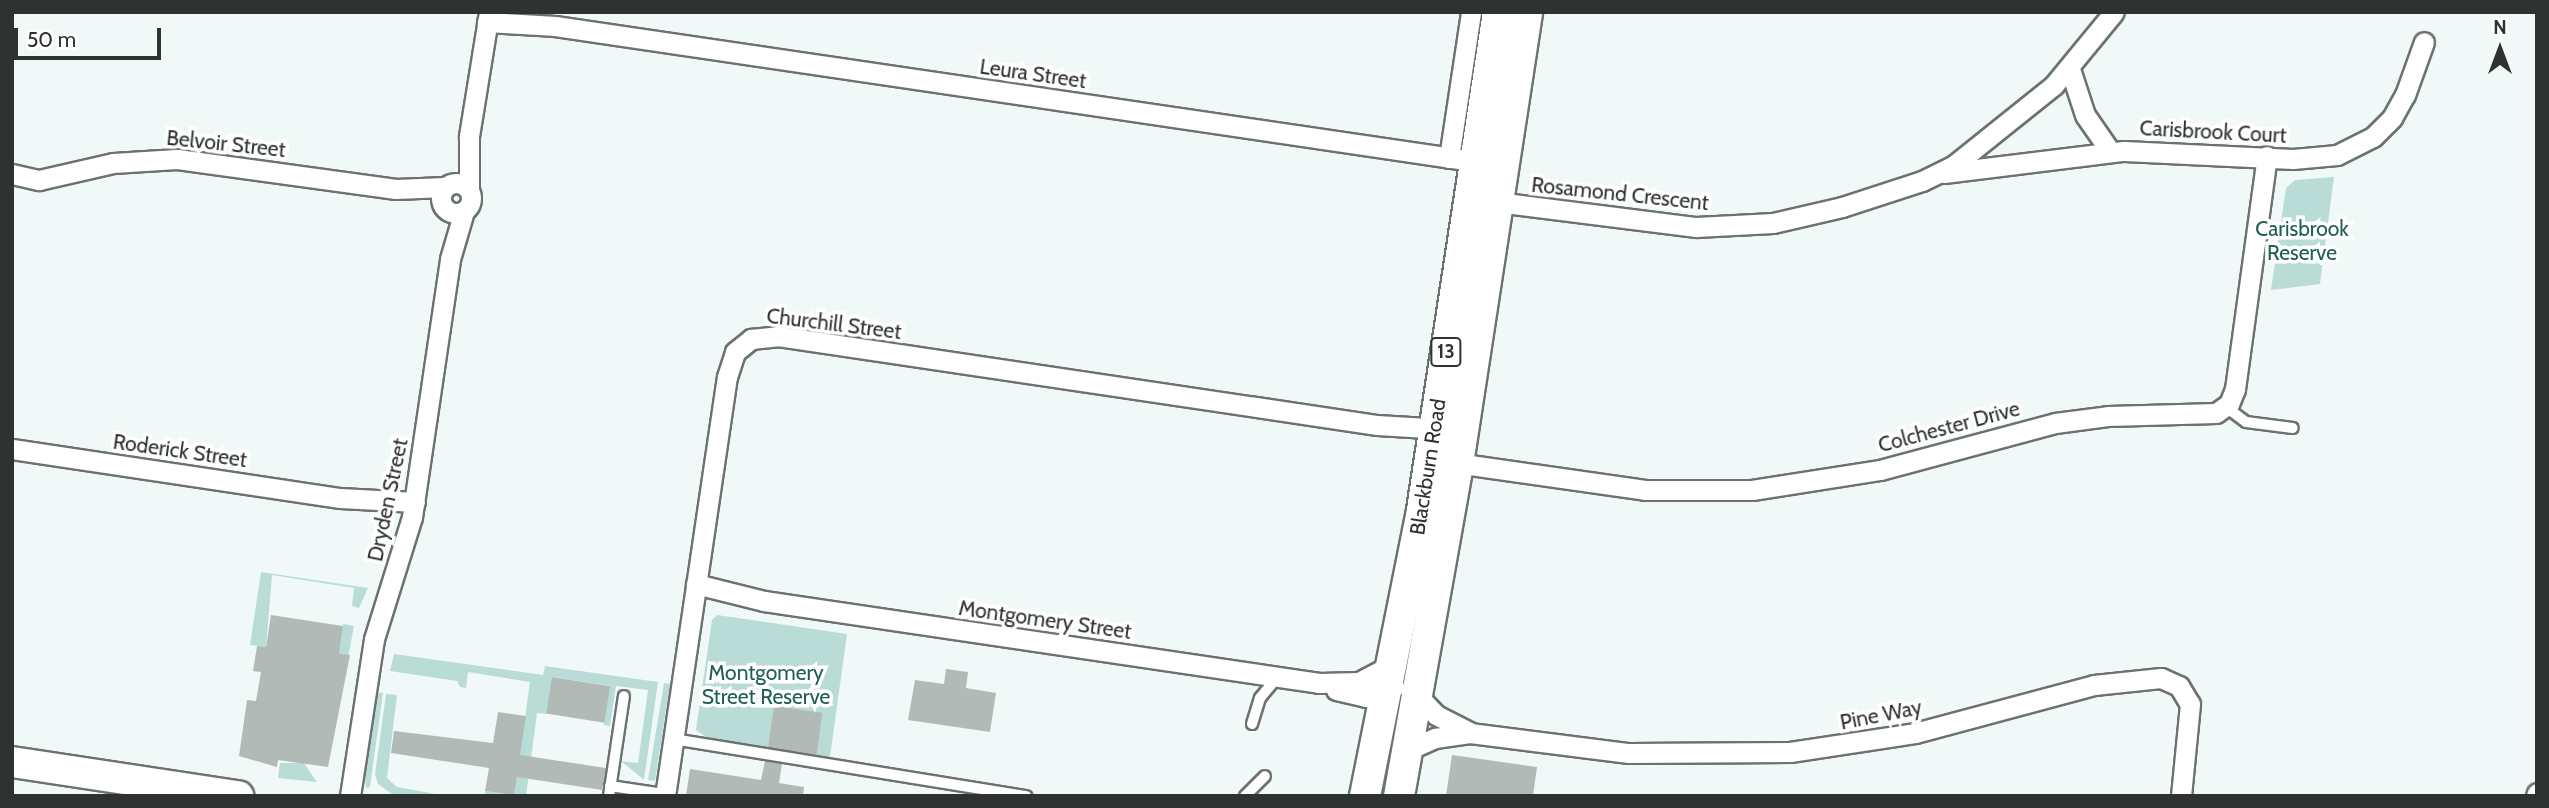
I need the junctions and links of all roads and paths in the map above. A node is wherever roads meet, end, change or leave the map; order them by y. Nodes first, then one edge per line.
1 (1471, 12) edge
2 (1498, 12) edge
3 (1527, 12) edge
4 (2114, 12) edge
5 (493, 16) edge
6 (2424, 42) dead end
7 (2070, 69) junction
8 (2110, 151) junction
9 (2267, 156) junction
10 (1476, 162) junction
11 (12, 174) edge
12 (1938, 174) junction
13 (452, 197) junction
14 (1484, 201) junction
15 (2227, 407) junction
16 (2293, 428) dead end
17 (1443, 445) junction
18 (12, 449) edge
19 (414, 509) junction
20 (695, 591) junction
21 (1278, 677) junction
22 (1387, 678) junction
23 (1417, 687) junction
24 (624, 696) dead end
25 (1252, 724) dead end
26 (1470, 733) junction
27 (673, 739) junction
28 (1408, 750) junction
29 (12, 762) edge
30 (1265, 776) dead end
31 (609, 791) edge
32 (351, 792) edge
33 (665, 795) edge
34 (238, 796) edge
35 (1026, 796) edge
36 (1245, 796) edge
37 (1365, 796) edge
38 (1399, 796) edge
39 (2181, 796) edge

1 - 10 street
2 - 10 main road, Blackburn Road / 13
3 - 10 main road, Blackburn Road / 13
4 - 7 street, Rosamond Crescent
5 - 10 street, Leura Street
5 - 13 street, Dryden Street
6 - 9 street, Carisbrook Court
7 - 8 street
7 - 12 street, Rosamond Crescent
8 - 9 street, Carisbrook Court
8 - 12 street, Carisbrook Court
9 - 15 street
10 - 14 main road, Blackburn Road / 13
11 - 13 street, Belvoir Street
12 - 14 street, Rosamond Crescent
13 - 19 street, Dryden Street
14 - 17 main road, Blackburn Road / 13
15 - 16 lane
15 - 17 street, Colchester Drive
17 - 20 street, Churchill Street
17 - 22 main road, Blackburn Road / 13
17 - 23 main road, Blackburn Road / 13
18 - 19 street, Roderick Street
19 - 32 street, Dryden Street
20 - 21 street, Montgomery Street
20 - 27 street, Churchill Street
21 - 22 street, Montgomery Street
21 - 25 lane
22 - 23 street, Montgomery Street
22 - 37 main road, Blackburn Road / 13
23 - 26 street, Pine Way
23 - 28 main road, Blackburn Road / 13
24 - 31 lane
26 - 28 street, Pine Way
26 - 39 street, Pine Way
27 - 33 street, Churchill Street
27 - 35 lane
28 - 38 main road, Blackburn Road / 13
29 - 34 main road
30 - 36 lane
31 - 33 lane

